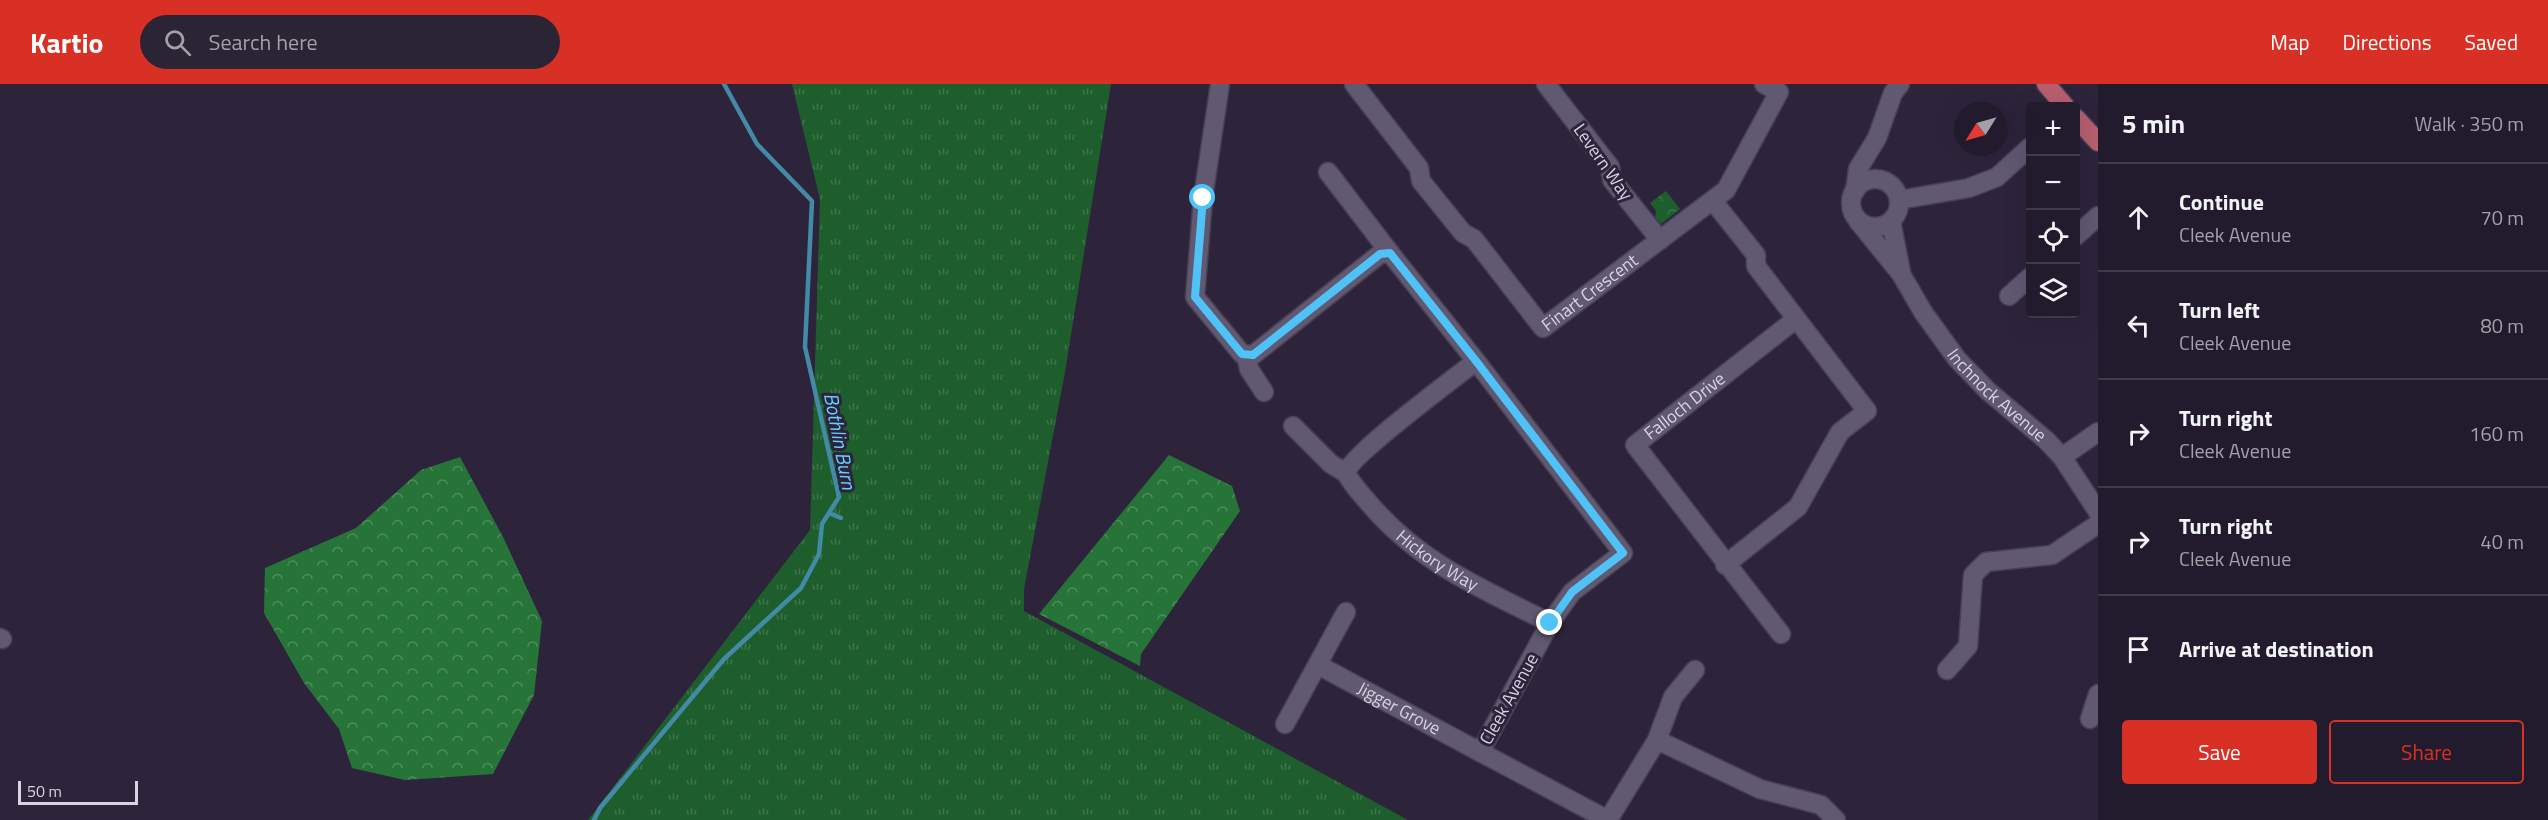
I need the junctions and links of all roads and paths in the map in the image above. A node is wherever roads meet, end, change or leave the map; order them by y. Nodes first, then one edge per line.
1 (1220, 84) edge
2 (1354, 84) edge
3 (1546, 84) edge
4 (1899, 84) edge
5 (2046, 84) edge
6 (1775, 87) edge
7 (2062, 102) edge
8 (2080, 122) edge
9 (1877, 138) junction
10 (2098, 142) edge
11 (2026, 151) edge
12 (1328, 172) dead end
13 (1884, 182) junction
14 (1855, 191) junction
15 (1899, 200) junction
16 (1713, 201) junction
17 (2098, 216) edge
18 (1858, 220) junction
19 (1891, 221) junction
20 (2080, 232) edge
21 (1660, 240) junction
22 (1390, 253) junction
23 (1901, 274) junction
24 (2026, 281) edge
25 (2009, 296) dead end
26 (1796, 319) junction
27 (1246, 355) junction
28 (1476, 361) junction
29 (1264, 392) dead end
30 (1293, 426) dead end
31 (2098, 432) edge
32 (2062, 457) junction
33 (1346, 472) junction
34 (2098, 512) edge
35 (2098, 524) edge
36 (1725, 565) junction
37 (1346, 612) dead end
38 (1550, 623) junction
39 (1781, 634) dead end
40 (1318, 665) junction
41 (1695, 670) dead end
42 (1947, 670) dead end
43 (2098, 694) edge
44 (2090, 719) dead end
45 (1285, 724) dead end
46 (1657, 740) junction
47 (1480, 752) junction
48 (1836, 820) edge

1 - 27 street
2 - 21 street, Finart Crescent
3 - 21 street, Levern Way
4 - 9 street
5 - 7 main road
6 - 16 street, Finart Crescent
8 - 10 main road
9 - 13 street
9 - 14 street
11 - 15 street
12 - 22 street, Cleek Avenue
13 - 14 street
13 - 15 street
14 - 18 street
15 - 19 street
16 - 21 street, Finart Crescent
16 - 26 street
17 - 20 street
18 - 19 street
18 - 23 street, Inchnock Avenue
19 - 23 street, Inchnock Avenue
22 - 27 street
22 - 28 street, Cleek Avenue
23 - 32 street, Inchnock Avenue
24 - 25 street
26 - 36 street
26 - 36 street, Falloch Drive
27 - 29 street
28 - 33 street
28 - 38 street, Cleek Avenue
30 - 33 street, Hickory Way
31 - 32 street
32 - 34 street, Inchnock Avenue
33 - 38 street, Hickory Way
35 - 42 street
36 - 39 street, Falloch Drive
37 - 40 street
38 - 47 street, Cleek Avenue
40 - 45 street
40 - 47 street, Jigger Grove
41 - 46 street
43 - 44 street
46 - 47 street, Cleek Avenue
46 - 48 street

